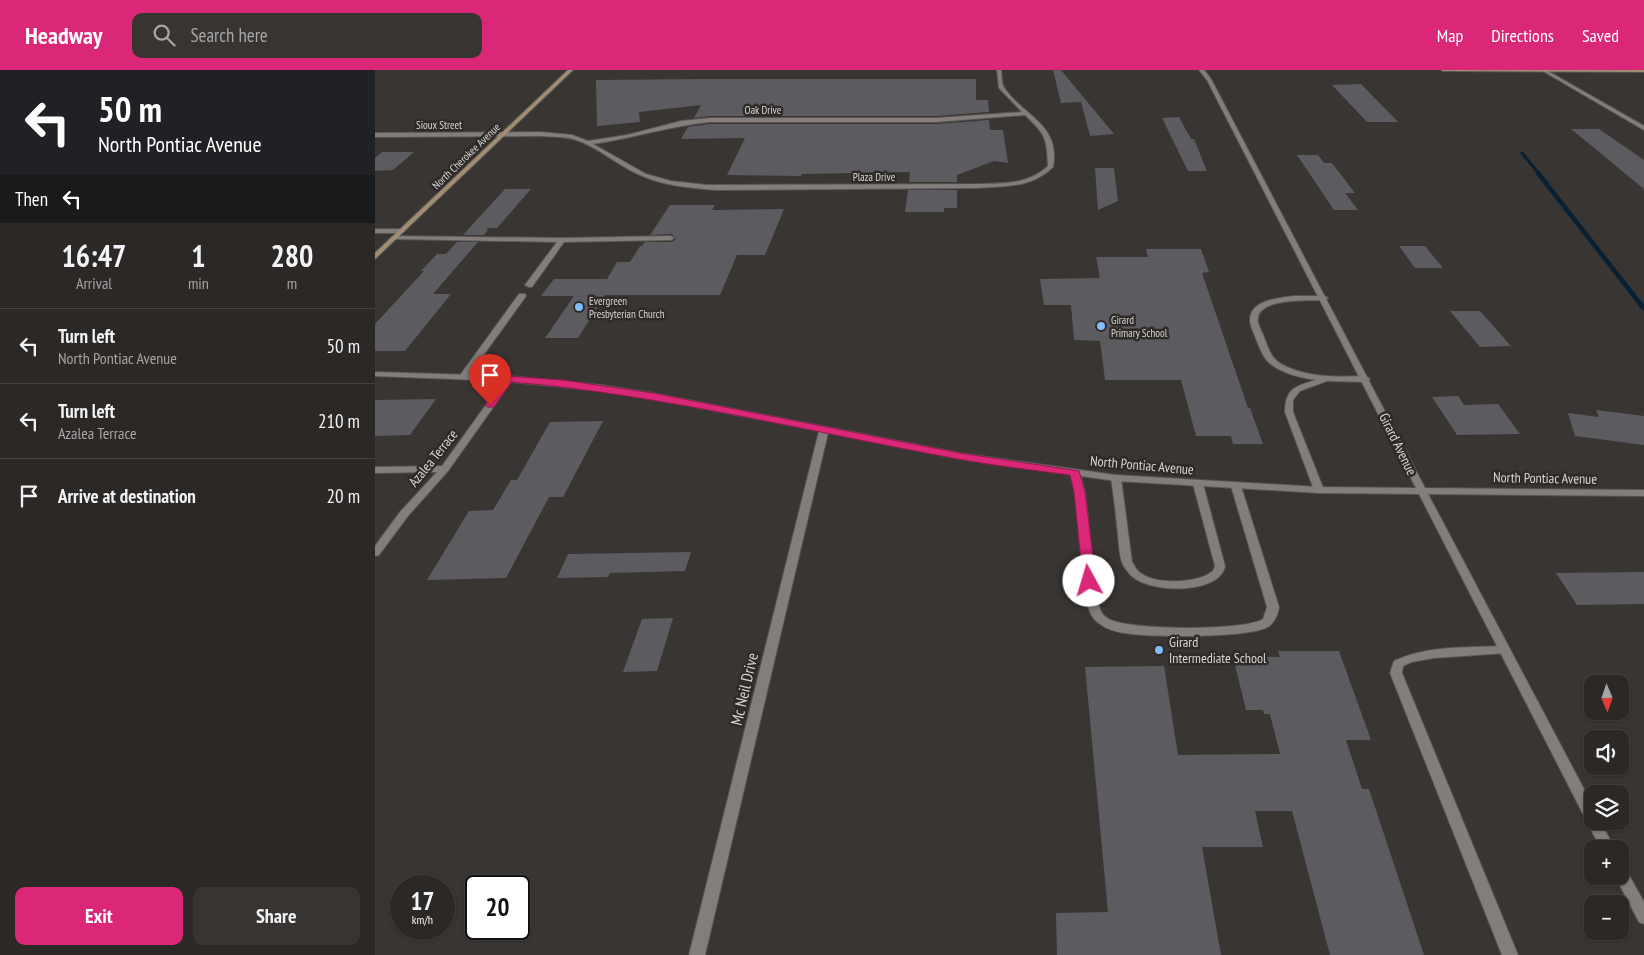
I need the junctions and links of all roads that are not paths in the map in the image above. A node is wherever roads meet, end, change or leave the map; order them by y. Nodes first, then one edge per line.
1 (571, 70) edge
2 (999, 70) edge
3 (1201, 70) edge
4 (1443, 70) edge
5 (1543, 70) edge
6 (1593, 70) edge
7 (1644, 71) edge
8 (1026, 113) junction
9 (1644, 128) edge
10 (375, 135) edge
11 (503, 135) junction
12 (586, 143) junction
13 (375, 231) edge
14 (402, 231) junction
15 (394, 238) junction
16 (671, 238) dead end
17 (562, 240) junction
18 (375, 256) edge
19 (529, 285) dead end
20 (522, 296) dead end
21 (1324, 298) junction
22 (375, 374) edge
23 (464, 376) junction
24 (509, 378) junction
25 (1328, 379) junction
26 (1366, 379) junction
27 (824, 430) junction
28 (445, 469) junction
29 (375, 470) edge
30 (1075, 473) junction
31 (1116, 478) junction
32 (1198, 484) junction
33 (1236, 486) junction
34 (1319, 490) junction
35 (1421, 490) junction
36 (1644, 493) edge
37 (375, 553) edge
38 (1503, 650) junction
39 (1584, 803) edge
40 (1627, 885) edge
41 (1644, 917) edge
42 (697, 955) edge
43 (1510, 955) edge

1 - 11 street, North Cherokee Avenue
2 - 8 street, Plaza Drive
3 - 21 street, Girard Avenue
4 - 5 street
5 - 6 street
5 - 9 street
6 - 7 street
8 - 12 street, Oak Drive
8 - 12 street, Plaza Drive
10 - 11 street, Sioux Street
11 - 12 street, Oak Drive
11 - 14 street, North Cherokee Avenue
13 - 14 street
14 - 15 street, North Cherokee Avenue
15 - 17 street
15 - 18 street, North Cherokee Avenue
16 - 17 street
17 - 19 street
20 - 23 street
21 - 25 street
21 - 26 street, Girard Avenue
22 - 23 street, North Pontiac Avenue
23 - 24 street, North Pontiac Avenue
24 - 27 street, North Pontiac Avenue
24 - 28 street, Azalea Terrace
25 - 26 street
25 - 34 street
26 - 35 street, Girard Avenue
27 - 30 street, North Pontiac Avenue
27 - 42 street, Mc Neil Drive
28 - 29 street
28 - 37 street, Azalea Terrace
30 - 31 street, North Pontiac Avenue
30 - 33 street
31 - 32 street, North Pontiac Avenue
31 - 32 street
32 - 33 street, North Pontiac Avenue
33 - 34 street, North Pontiac Avenue
34 - 35 street, North Pontiac Avenue
35 - 36 street, North Pontiac Avenue
35 - 38 street, Girard Avenue
38 - 39 street, Girard Avenue
38 - 43 street
40 - 41 street

